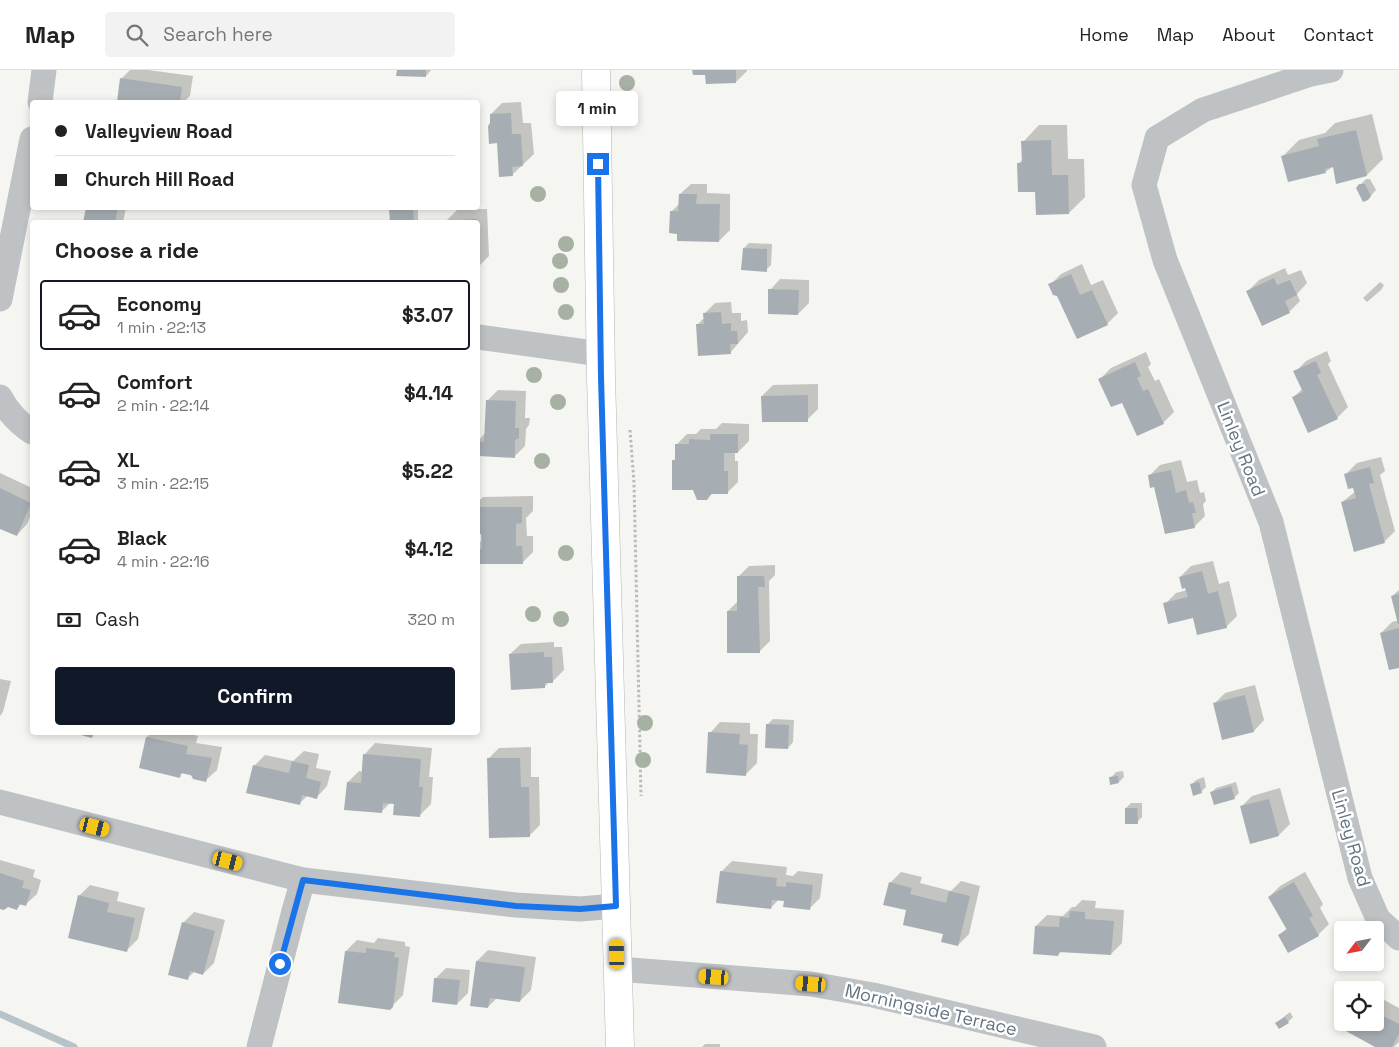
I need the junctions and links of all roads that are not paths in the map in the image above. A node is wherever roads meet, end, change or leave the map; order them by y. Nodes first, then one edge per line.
1 (44, 70) edge
2 (596, 70) edge
3 (1331, 70) edge
4 (40, 100) edge
5 (30, 149) edge
6 (0, 299) edge
7 (480, 338) edge
8 (601, 354) junction
9 (0, 397) edge
10 (30, 431) edge
11 (0, 802) edge
12 (303, 880) junction
13 (616, 906) junction
14 (1399, 938) edge
15 (618, 969) junction
16 (259, 1047) edge
17 (620, 1047) edge
18 (1094, 1047) edge

1 - 4 street
2 - 8 main road
3 - 14 street, Linley Road
5 - 6 street
7 - 8 street
8 - 13 main road
9 - 10 street
11 - 12 street
12 - 13 street
12 - 16 street
13 - 15 main road
15 - 17 main road
15 - 18 street, Morningside Terrace

